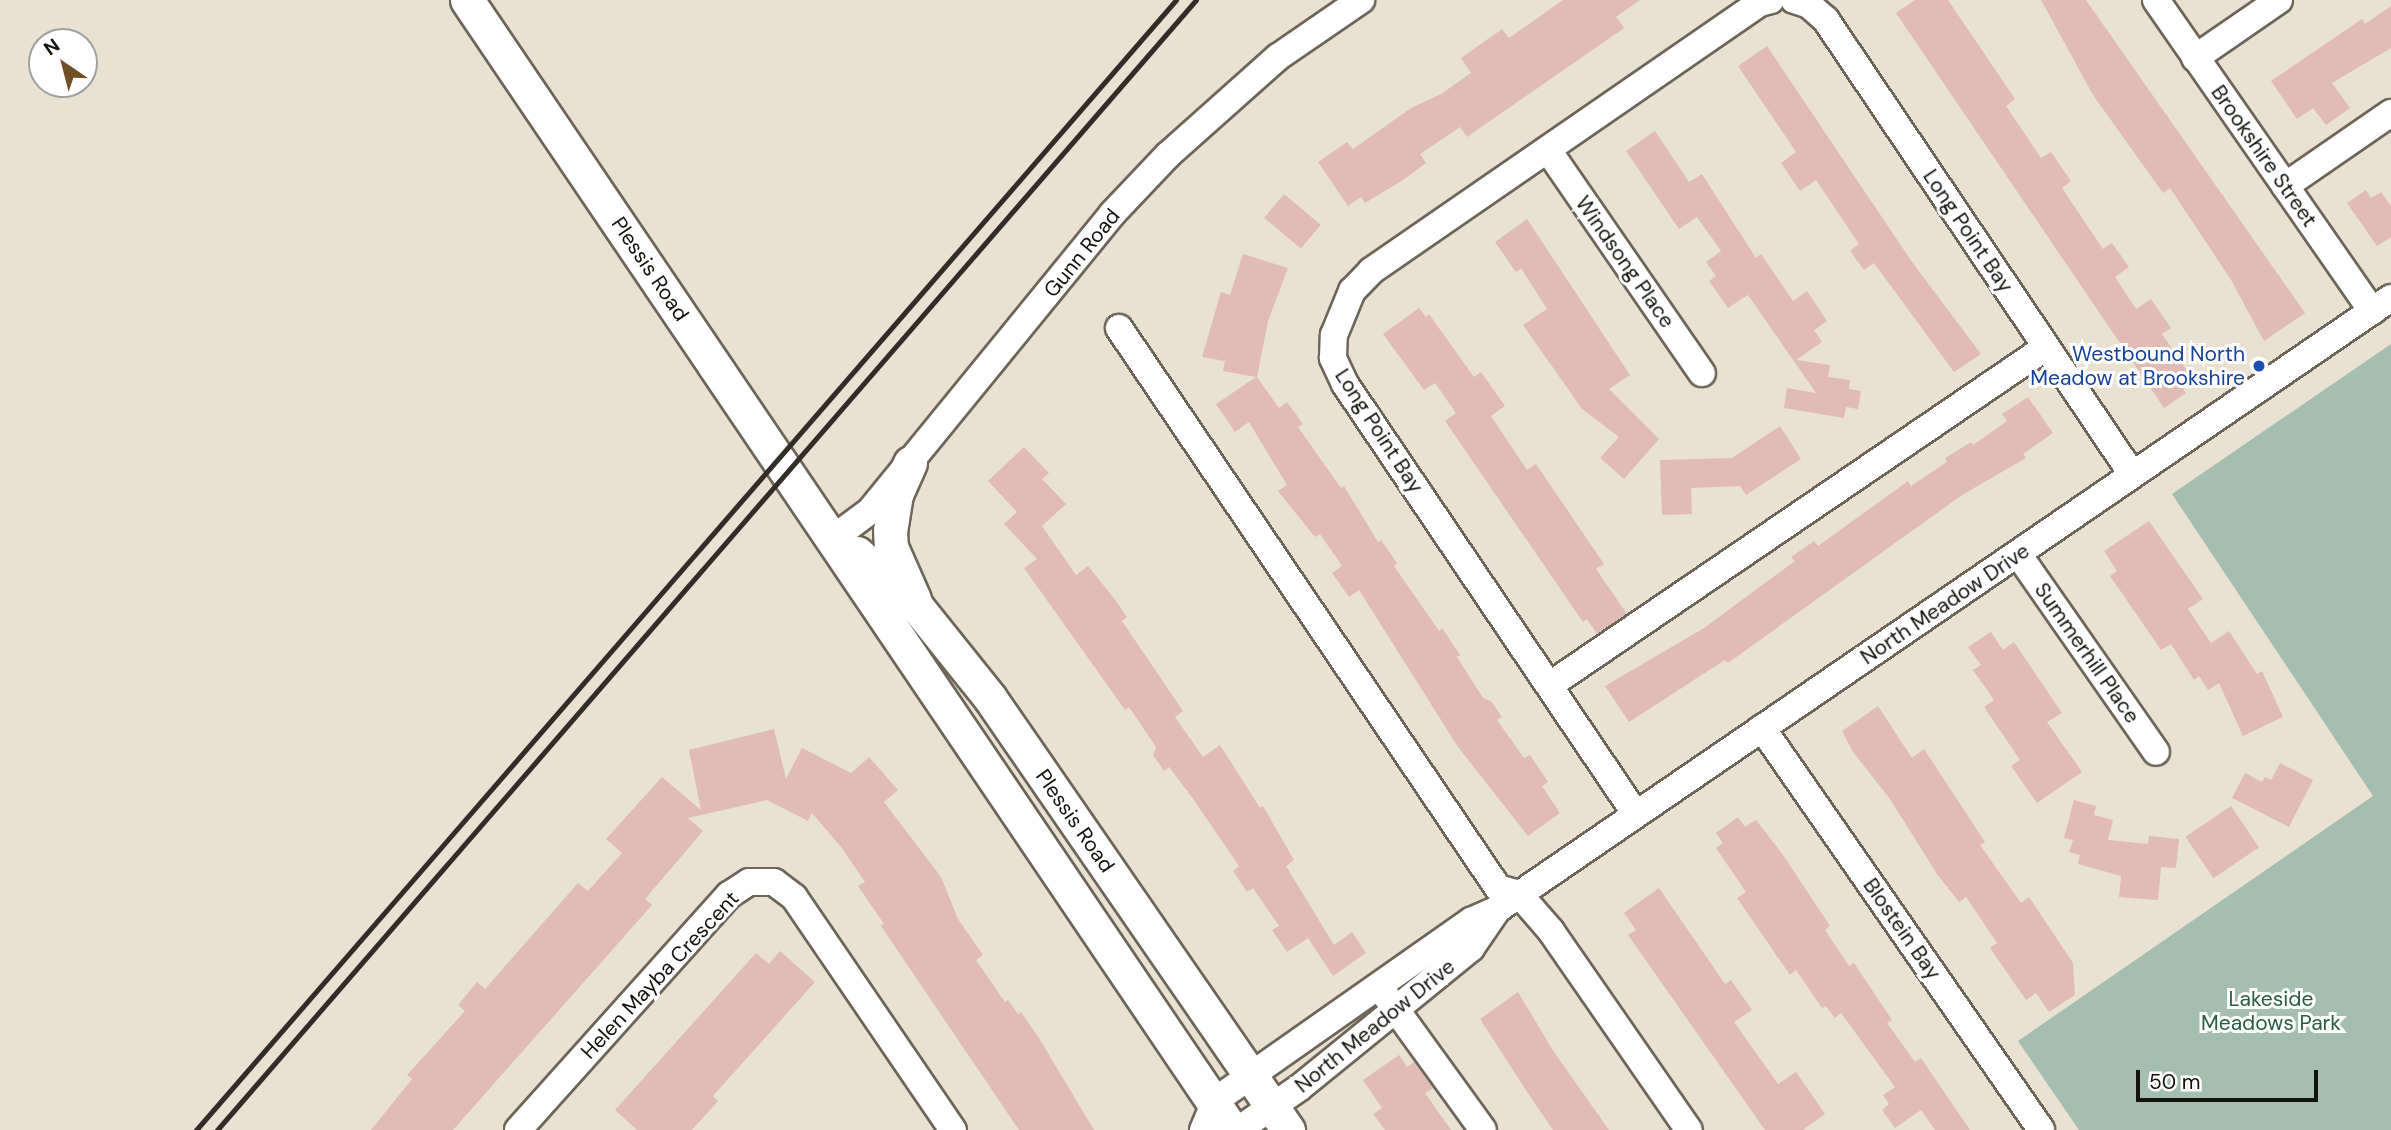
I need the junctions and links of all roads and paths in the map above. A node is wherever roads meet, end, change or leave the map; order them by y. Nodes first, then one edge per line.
1 (467, 0) edge
2 (1361, 0) edge
3 (1771, 0) edge
4 (1794, 0) edge
5 (2156, 0) edge
6 (2279, 0) edge
7 (2195, 58) junction
8 (2391, 113) edge
9 (1548, 150) junction
10 (2285, 186) junction
11 (2381, 305) edge
12 (1119, 328) dead end
13 (2045, 348) junction
14 (1702, 373) dead end
15 (910, 463) junction
16 (2132, 474) junction
17 (835, 537) junction
18 (2018, 554) junction
19 (918, 608) junction
20 (1550, 685) junction
21 (1762, 728) junction
22 (2156, 752) dead end
23 (1635, 813) junction
24 (1509, 901) junction
25 (1379, 986) junction
26 (1397, 1010) junction
27 (1250, 1076) junction
28 (1209, 1115) edge
29 (1280, 1119) edge
30 (518, 1130) edge
31 (953, 1130) edge
32 (1232, 1130) edge
33 (1238, 1130) edge
34 (1483, 1130) edge
35 (1689, 1130) edge
36 (2041, 1130) edge

1 - 17 main road, Plessis Road
2 - 15 street, Gunn Road
3 - 9 street, Long Point Bay
4 - 13 street, Long Point Bay
5 - 7 street, Brookshire Street
6 - 7 street
7 - 10 street, Brookshire Street
8 - 10 street
9 - 14 street, Windsong Place
9 - 20 street, Long Point Bay
10 - 11 street, Brookshire Street
11 - 16 street, North Meadow Drive
12 - 24 street
13 - 16 street, Long Point Bay
13 - 20 street
15 - 17 street, Gunn Road
15 - 19 main road
16 - 18 street, North Meadow Drive
17 - 19 main road, Plessis Road
17 - 28 main road, Plessis Road
18 - 21 street, North Meadow Drive
18 - 22 street, Summerhill Place
19 - 27 main road, Plessis Road
20 - 23 street, Long Point Bay
21 - 23 street, North Meadow Drive
21 - 36 street, Blostein Bay
23 - 24 street, North Meadow Drive
24 - 25 street, North Meadow Drive
24 - 26 street, North Meadow Drive
24 - 35 street
25 - 26 street
25 - 27 street, North Meadow Drive
26 - 29 street, North Meadow Drive
26 - 34 street
27 - 28 street, North Meadow Drive
27 - 29 main road, Plessis Road
28 - 32 main road, Plessis Road
29 - 33 street, North Meadow Drive
30 - 31 street, Helen Mayba Crescent

